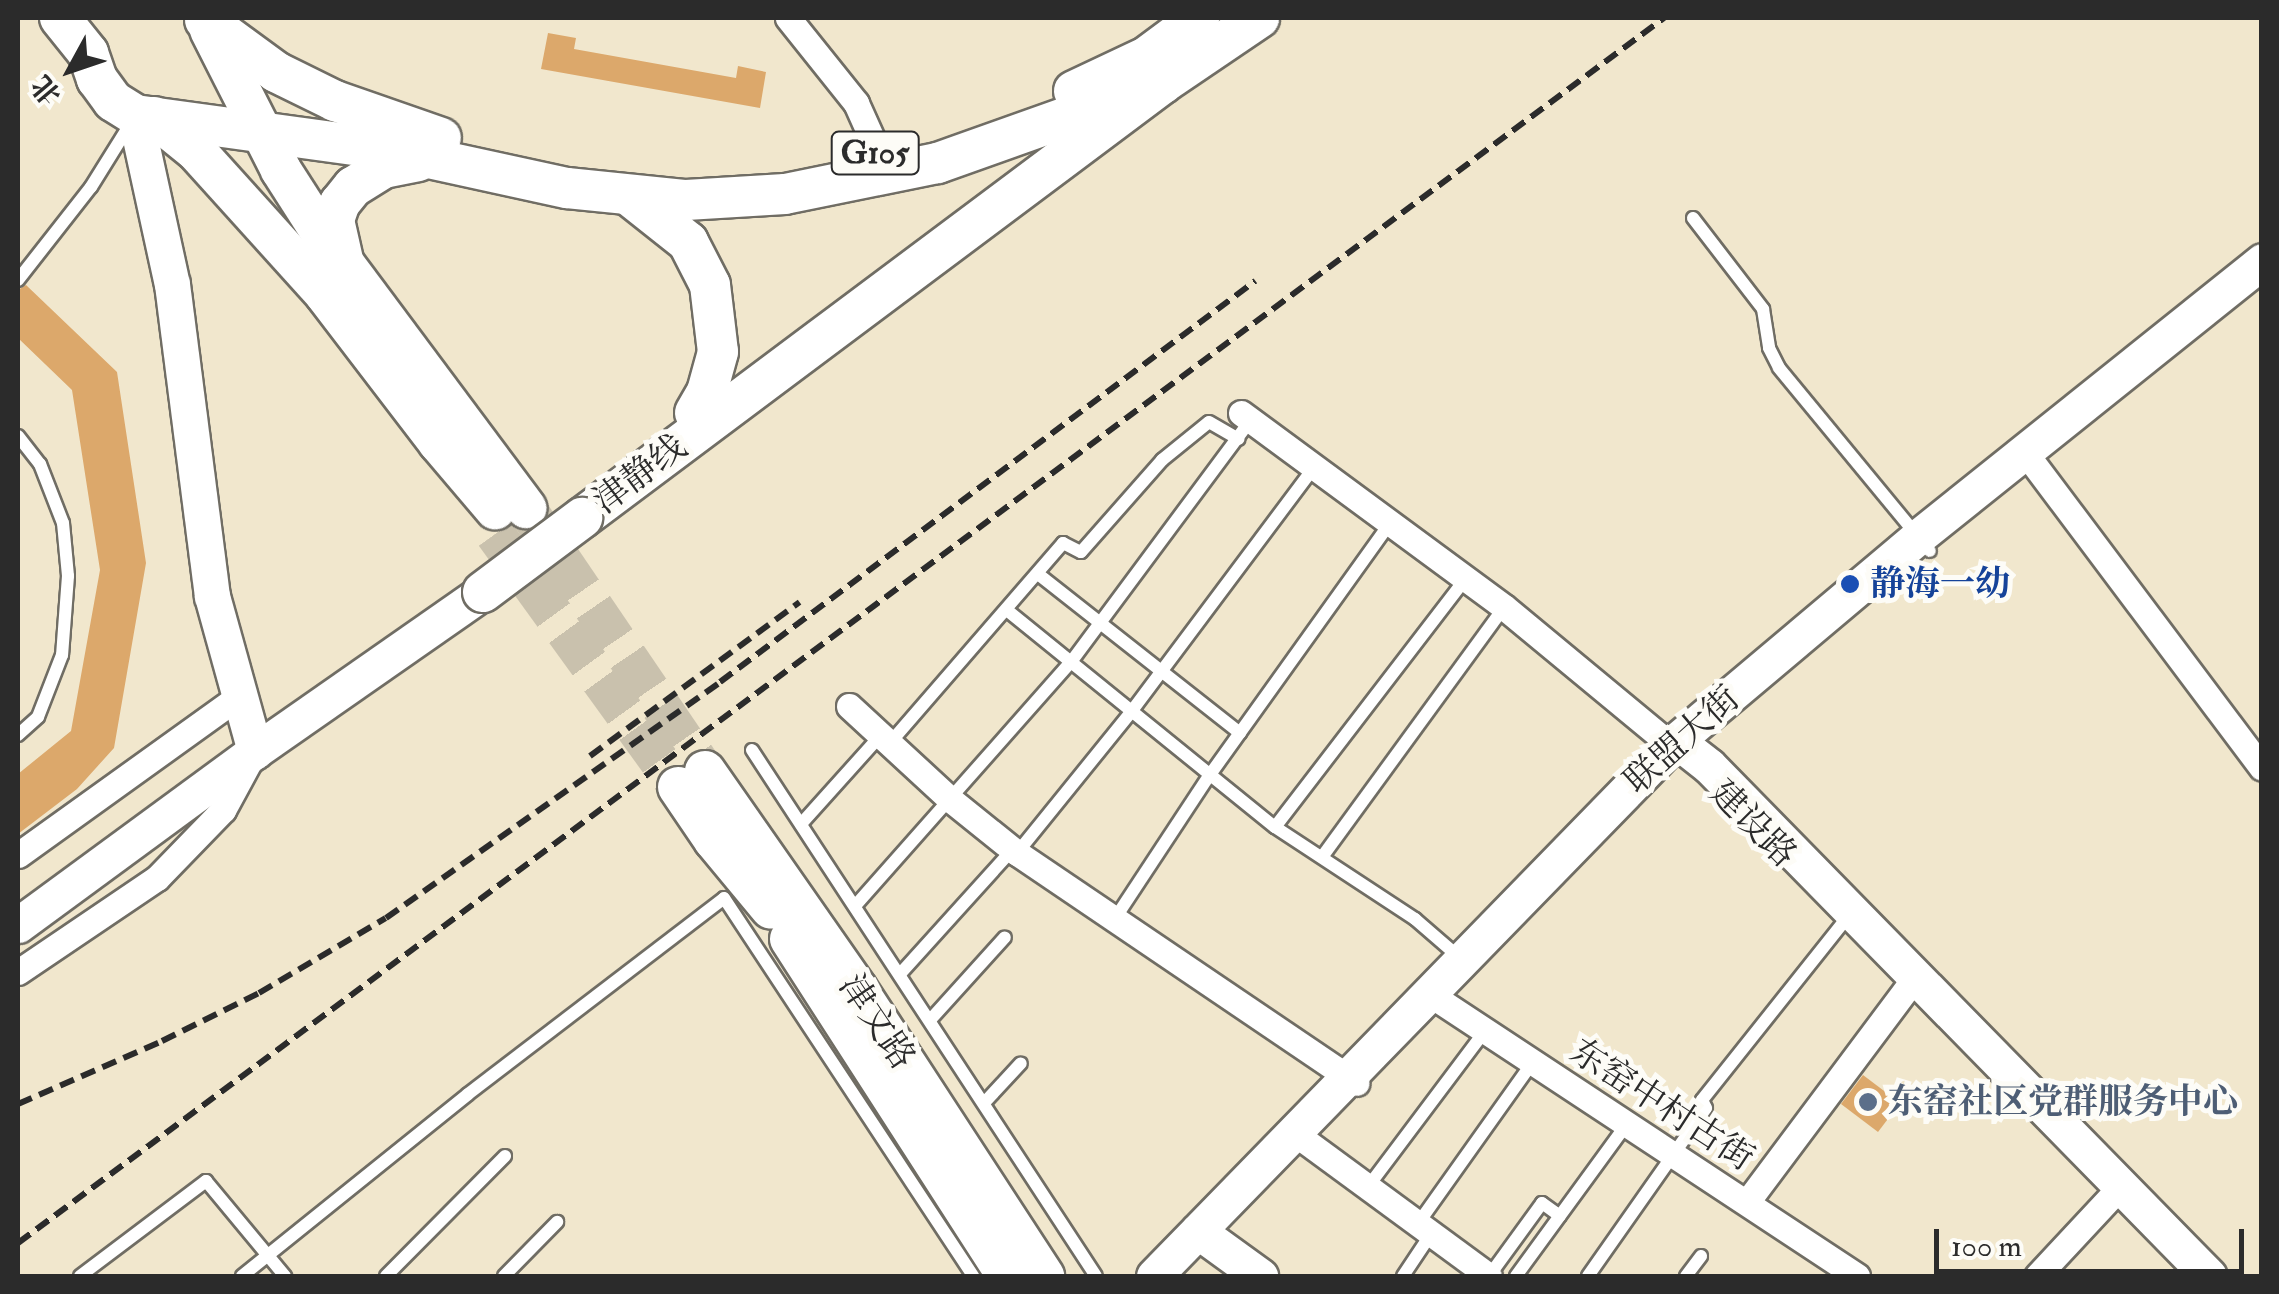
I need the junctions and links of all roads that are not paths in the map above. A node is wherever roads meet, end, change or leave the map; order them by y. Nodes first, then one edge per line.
1 (60, 18) edge
2 (788, 18) edge
3 (1198, 18) edge
4 (1258, 18) edge
5 (205, 19) edge
6 (93, 35) edge
7 (1152, 71) junction
8 (1076, 115) junction
9 (144, 116) junction
10 (264, 134) junction
11 (439, 159) junction
12 (881, 164) junction
13 (592, 173) junction
14 (630, 196) junction
15 (1693, 218) dead end
16 (2262, 261) edge
17 (350, 278) junction
18 (18, 280) edge
19 (2262, 285) edge
20 (695, 413) junction
21 (1243, 424) junction
22 (18, 436) edge
23 (2030, 459) junction
24 (1314, 467) junction
25 (577, 512) junction
26 (1391, 522) junction
27 (1924, 544) junction
28 (1038, 574) junction
29 (1466, 578) junction
30 (479, 586) joint
31 (1504, 607) junction
32 (1008, 611) junction
33 (1100, 624) junction
34 (1071, 662) junction
35 (1161, 671) junction
36 (241, 695) junction
37 (849, 706) dead end
38 (1131, 712) junction
39 (1240, 732) junction
40 (18, 735) edge
41 (885, 740) junction
42 (254, 743) junction
43 (1679, 749) junction
44 (2262, 768) edge
45 (709, 769) junction
46 (1208, 776) junction
47 (951, 800) junction
48 (801, 824) junction
49 (1275, 828) junction
50 (1015, 851) junction
51 (18, 855) edge
52 (1322, 857) junction
53 (18, 902) edge
54 (855, 906) junction
55 (1850, 914) junction
56 (1114, 920) junction
57 (18, 925) edge
58 (1005, 937) dead end
59 (1465, 964) junction
60 (18, 972) edge
61 (900, 974) junction
62 (1914, 979) junction
63 (1432, 996) junction
64 (931, 1019) junction
65 (1485, 1031) junction
66 (1533, 1062) junction
67 (1021, 1063) dead end
68 (1352, 1079) junction
69 (984, 1103) junction
70 (1627, 1124) junction
71 (1298, 1136) junction
72 (1675, 1155) junction
73 (504, 1156) dead end
74 (1367, 1188) junction
75 (2118, 1190) junction
76 (1747, 1202) junction
77 (1560, 1216) junction
78 (558, 1222) dead end
79 (1424, 1230) junction
80 (1203, 1234) junction
81 (1701, 1256) dead end
82 (266, 1258) junction
83 (278, 1274) edge
84 (80, 1276) edge
85 (242, 1276) edge
86 (386, 1276) edge
87 (504, 1276) edge
88 (973, 1276) edge
89 (1007, 1276) edge
90 (1044, 1276) edge
91 (1096, 1276) edge
92 (1154, 1276) edge
93 (1172, 1276) edge
94 (1260, 1276) edge
95 (1403, 1276) edge
96 (1489, 1276) edge
97 (1516, 1276) edge
98 (1588, 1276) edge
99 (1686, 1276) edge
100 (1858, 1276) edge
101 (2038, 1276) edge
102 (2196, 1276) edge
103 (2209, 1276) edge

1 - 6 main road
2 - 12 street
3 - 7 main road, 津静线 / G105
4 - 7 main road, 津静线 / G105
5 - 10 main road
5 - 13 main road, G105
6 - 9 main road
7 - 8 main road, 津静线
7 - 12 main road, G105
7 - 25 main road, 津静线
8 - 12 main road
8 - 20 main road, 津静线
9 - 10 main road
9 - 17 main road
9 - 18 lane
9 - 36 main road
10 - 11 main road
10 - 17 main road
11 - 14 main road
11 - 17 main road
12 - 13 main road, G105
12 - 14 main road
13 - 14 main road
14 - 20 main road
15 - 27 lane
16 - 23 main road
19 - 23 main road
20 - 25 main road, 津静线
21 - 24 street
21 - 28 lane
21 - 33 lane
22 - 40 lane
23 - 27 main road, 联盟大街
23 - 44 street
24 - 26 street
24 - 35 lane
25 - 30 main road, 津静线
26 - 29 street
26 - 39 lane
27 - 43 main road, 联盟大街
28 - 32 lane
28 - 33 lane
29 - 31 street
29 - 49 lane
30 - 42 main road, 津静线
31 - 43 street
31 - 52 lane
32 - 34 lane
32 - 41 lane
33 - 34 lane
33 - 35 lane
34 - 38 lane
34 - 47 lane
35 - 38 lane
35 - 39 lane
36 - 42 main road
36 - 51 street
37 - 41 street
38 - 46 lane
38 - 50 lane
39 - 46 lane
41 - 47 street
41 - 48 lane
42 - 53 main road, 津静线
42 - 57 main road, 津静线
42 - 60 street
43 - 55 main road, 建设路
43 - 59 main road, 联盟大街
45 - 48 lane
45 - 89 main road, 津文路
45 - 90 main road, 津文路
46 - 49 lane
46 - 56 lane
47 - 50 street
47 - 54 lane
48 - 54 lane
49 - 52 lane
50 - 56 street
50 - 61 lane
52 - 59 lane
54 - 61 lane
55 - 62 main road, 建设路
55 - 72 lane
56 - 68 street
58 - 64 lane
59 - 63 main road, 联盟大街
61 - 64 lane
62 - 75 main road, 建设路
62 - 76 street
63 - 65 street, 东窑中村古街
63 - 68 main road, 联盟大街
64 - 69 lane
65 - 66 street, 东窑中村古街
65 - 74 lane
66 - 70 street, 东窑中村古街
66 - 79 lane
67 - 69 lane
68 - 71 main road, 联盟大街
69 - 91 lane
70 - 72 street, 东窑中村古街
70 - 77 lane
71 - 74 street
71 - 80 main road, 联盟大街
72 - 76 street, 东窑中村古街
72 - 98 lane
73 - 86 lane
74 - 79 street
75 - 101 street
75 - 102 main road, 建设路
75 - 103 main road, 建设路
76 - 100 street, 东窑中村古街
77 - 96 lane
77 - 97 lane
78 - 87 lane
79 - 95 lane
79 - 96 street
80 - 92 main road
80 - 93 main road
80 - 94 main road
81 - 99 lane
82 - 83 lane
82 - 84 lane
82 - 85 lane
82 - 88 lane

